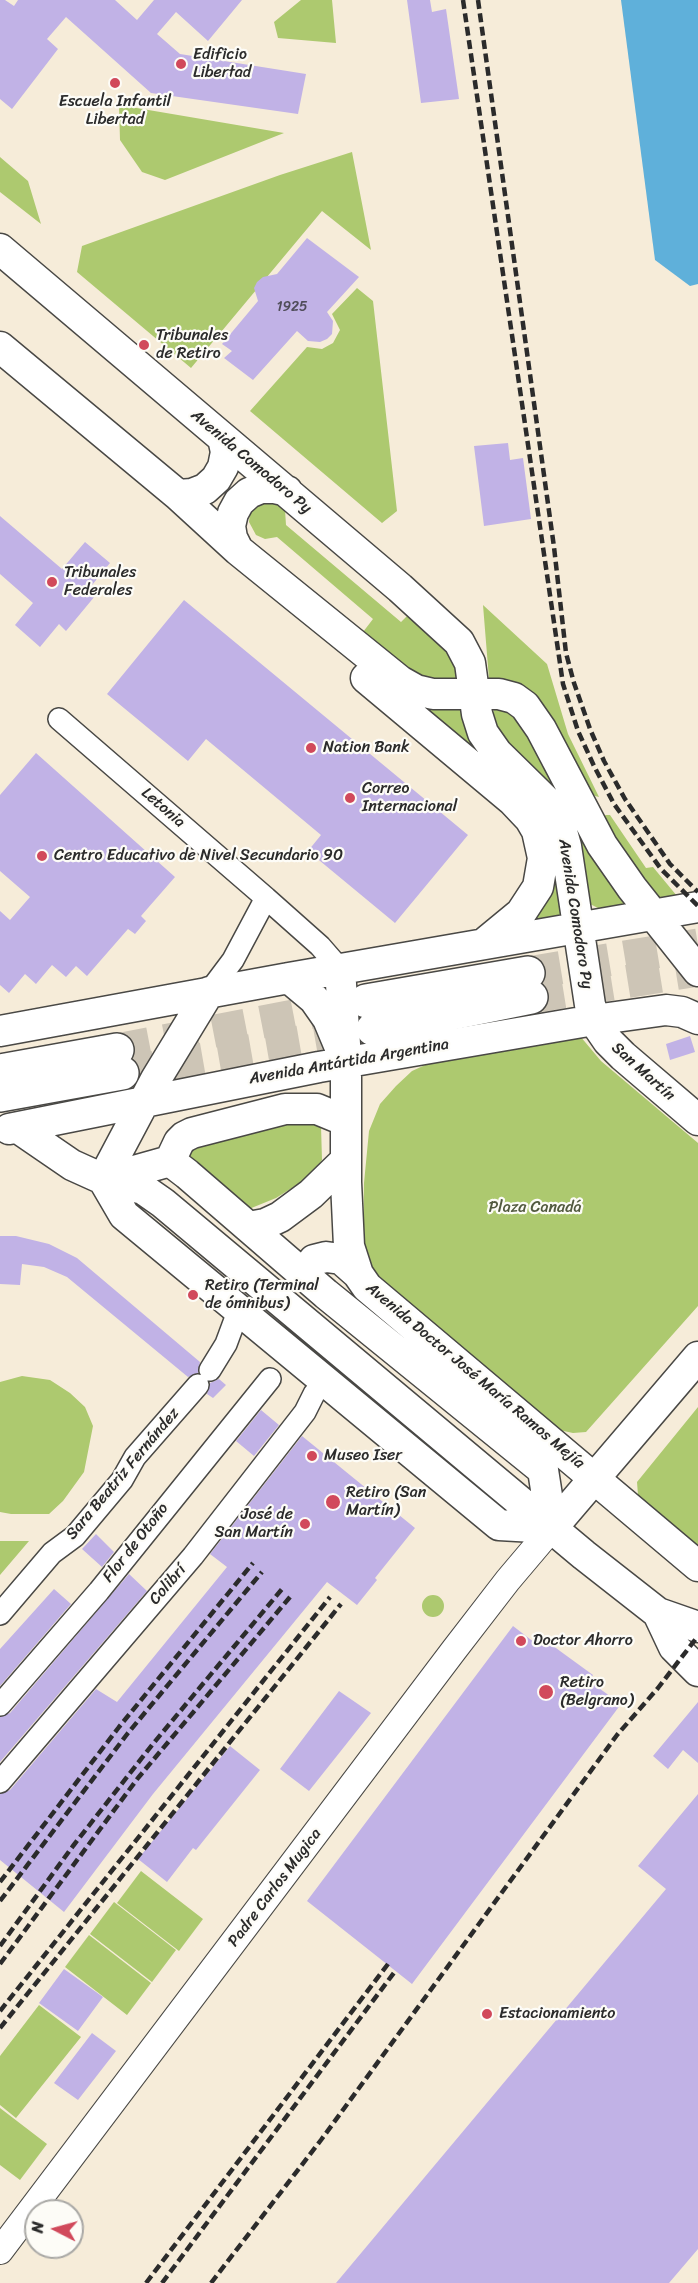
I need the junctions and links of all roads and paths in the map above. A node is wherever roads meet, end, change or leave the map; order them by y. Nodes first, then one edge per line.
1 (0, 249) edge
2 (0, 347) edge
3 (223, 438) junction
4 (287, 491) junction
5 (178, 495) junction
6 (238, 550) junction
7 (269, 575) junction
8 (474, 694) junction
9 (59, 718) dead end
10 (266, 898) junction
11 (698, 907) edge
12 (652, 914) junction
13 (578, 928) junction
14 (483, 943) junction
15 (340, 969) junction
16 (698, 971) edge
17 (289, 978) junction
18 (529, 985) tunnel mouth
19 (209, 992) junction
20 (370, 1015) tunnel mouth
21 (698, 1019) edge
22 (594, 1020) junction
23 (0, 1031) edge
24 (346, 1062) junction
25 (0, 1071) edge
26 (0, 1095) edge
27 (144, 1101) junction
28 (698, 1120) edge
29 (346, 1121) junction
30 (9, 1129) edge
31 (346, 1160) junction
32 (170, 1161) junction
33 (103, 1179) junction
34 (249, 1227) junction
35 (358, 1274) junction
36 (306, 1277) junction
37 (239, 1309) junction
38 (698, 1358) edge
39 (270, 1379) dead end
40 (325, 1380) junction
41 (595, 1479) junction
42 (552, 1528) junction
43 (698, 1566) edge
44 (658, 1613) junction
45 (0, 1614) edge
46 (698, 1627) edge
47 (698, 1671) edge
48 (0, 1705) edge
49 (4, 1769) edge
50 (0, 2251) edge

1 - 3 main road, Avenida Comodoro Py
2 - 5 main road, Avenida Comodoro Py
3 - 4 main road, Avenida Comodoro Py
3 - 5 main road
4 - 6 main road
4 - 8 main road, Avenida Comodoro Py
5 - 6 main road, Avenida Comodoro Py
6 - 7 main road, Avenida Comodoro Py
7 - 8 main road, Avenida Comodoro Py
7 - 14 main road
8 - 12 main road, Avenida Comodoro Py
8 - 13 main road, Avenida Comodoro Py
9 - 10 street, Letonia
10 - 15 street, Letonia
10 - 19 street
11 - 12 main road
12 - 13 main road
12 - 16 main road, Avenida Comodoro Py
13 - 14 main road
13 - 22 main road, Avenida Comodoro Py
14 - 15 main road
15 - 17 main road
15 - 24 main road
17 - 19 main road
17 - 24 main road, Avenida Doctor José María Ramos Mejía
18 - 20 highway
19 - 23 main road
19 - 27 main road
21 - 22 main road, Avenida Antártida Argentina
22 - 24 main road, Avenida Antártida Argentina
22 - 28 main road, San Martín
24 - 27 main road, Avenida Antártida Argentina
24 - 29 main road, Avenida Doctor José María Ramos Mejía
25 - 26 highway
27 - 30 main road, Avenida Antártida Argentina
27 - 33 main road
29 - 31 main road, Avenida Doctor José María Ramos Mejía
29 - 32 main road
30 - 33 main road
31 - 34 main road
31 - 35 main road, Avenida Doctor José María Ramos Mejía
32 - 33 main road
32 - 34 main road, Avenida Doctor José María Ramos Mejía
33 - 37 main road
33 - 42 main road
34 - 36 main road, Avenida Doctor José María Ramos Mejía
35 - 36 main road
35 - 41 main road, Avenida Doctor José María Ramos Mejía
36 - 42 main road, Avenida Doctor José María Ramos Mejía
37 - 40 main road
37 - 45 street, Sara Beatriz Fernández
38 - 41 main road
39 - 48 street, Flor de Otoño
40 - 42 main road
40 - 49 street, Colibrí
41 - 42 main road
41 - 43 main road, Avenida Doctor José María Ramos Mejía
42 - 44 main road
42 - 50 street, Padre Carlos Mugica
44 - 46 main road
44 - 47 main road

